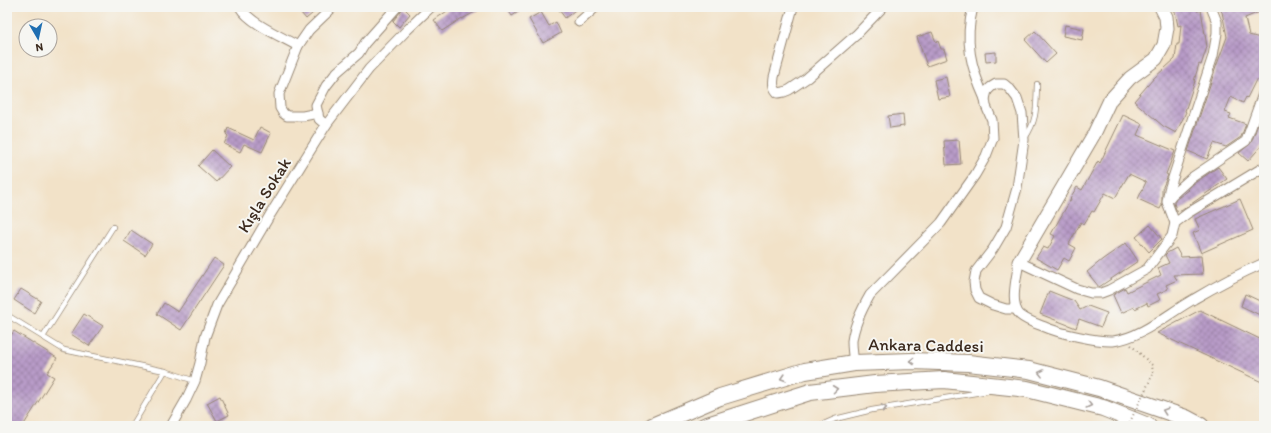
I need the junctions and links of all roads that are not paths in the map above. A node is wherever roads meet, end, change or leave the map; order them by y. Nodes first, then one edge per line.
1 (240, 7) edge
2 (333, 7) edge
3 (397, 7) edge
4 (431, 7) edge
5 (596, 7) edge
6 (793, 7) edge
7 (973, 7) edge
8 (1161, 7) edge
9 (1211, 7) edge
10 (881, 8) edge
11 (579, 22) dead end
12 (298, 46) junction
13 (1037, 84) dead end
14 (1264, 91) edge
15 (985, 99) junction
16 (318, 113) junction
17 (326, 125) junction
18 (1024, 140) junction
19 (1264, 167) edge
20 (1168, 202) junction
21 (1175, 222) junction
22 (113, 227) dead end
23 (1019, 262) junction
24 (1264, 263) edge
25 (1016, 309) junction
26 (7, 315) edge
27 (43, 337) junction
28 (854, 363) junction
29 (165, 372) junction
30 (195, 381) junction
31 (1011, 388) junction
32 (132, 426) edge
33 (171, 426) edge
34 (652, 426) edge
35 (704, 426) edge
36 (820, 426) edge
37 (1148, 426) edge
38 (1201, 426) edge

1 - 12 street
2 - 12 street
3 - 16 street
4 - 17 street, Kışla Sokak
5 - 11 street
6 - 10 street
7 - 15 street
8 - 23 street
9 - 20 street
12 - 16 street
13 - 18 lane
14 - 20 street
15 - 18 street
15 - 28 street
16 - 17 street
17 - 30 street, Kışla Sokak
18 - 25 street
19 - 21 street
20 - 21 street
21 - 23 street
22 - 27 lane
23 - 25 street
24 - 25 street
26 - 27 lane
27 - 29 lane
28 -> 34 highway, Ankara Caddesi
38 -> 28 highway, Ankara Caddesi
29 - 30 lane
29 - 32 lane
30 - 33 street, Kışla Sokak
35 -> 31 highway, Ankara Caddesi
36 -> 31 lane
31 -> 37 highway, Ankara Caddesi

